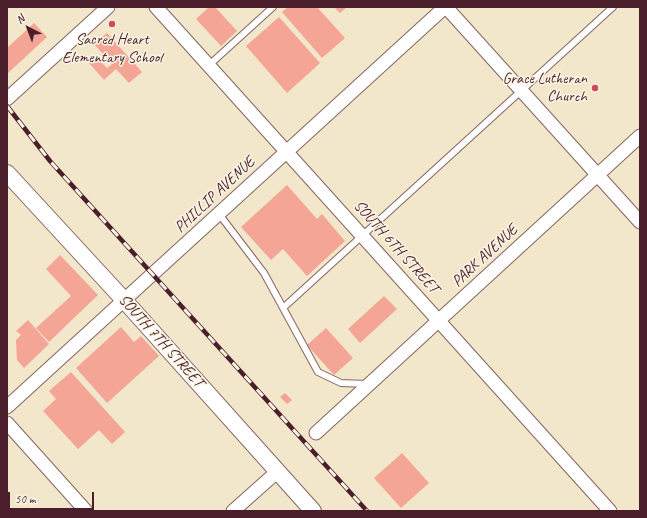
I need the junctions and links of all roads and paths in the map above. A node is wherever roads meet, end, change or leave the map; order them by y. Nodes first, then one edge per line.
1 (108, 7) edge
2 (156, 7) edge
3 (273, 7) edge
4 (446, 7) edge
5 (613, 7) edge
6 (208, 66) junction
7 (522, 90) junction
8 (7, 99) edge
9 (640, 136) edge
10 (286, 152) junction
11 (7, 173) edge
12 (598, 175) junction
13 (219, 214) junction
14 (640, 222) edge
15 (363, 236) junction
16 (124, 300) junction
17 (284, 308) junction
18 (439, 321) junction
19 (370, 384) junction
20 (7, 407) edge
21 (7, 423) edge
22 (316, 433) dead end
23 (278, 471) junction
24 (86, 511) edge
25 (233, 511) edge
26 (313, 511) edge
27 (610, 511) edge

1 - 8 street
2 - 6 street, SOUTH 6TH STREET
3 - 6 lane
4 - 7 street
4 - 10 street, PHILLIP AVENUE
5 - 7 lane
6 - 10 street, SOUTH 6TH STREET
7 - 12 street
7 - 15 lane
9 - 12 street, PARK AVENUE
10 - 13 street, PHILLIP AVENUE
10 - 15 street, SOUTH 6TH STREET
11 - 16 street, SOUTH 7TH STREET
12 - 14 street
12 - 18 street, PARK AVENUE
13 - 16 street, PHILLIP AVENUE
13 - 17 lane
15 - 17 lane
15 - 18 street, SOUTH 6TH STREET
16 - 20 street, PHILLIP AVENUE
16 - 23 street, SOUTH 7TH STREET
17 - 19 lane
18 - 19 street, PARK AVENUE
18 - 27 street, SOUTH 6TH STREET
19 - 22 street, PARK AVENUE
21 - 24 street
23 - 25 street
23 - 26 street, SOUTH 7TH STREET

